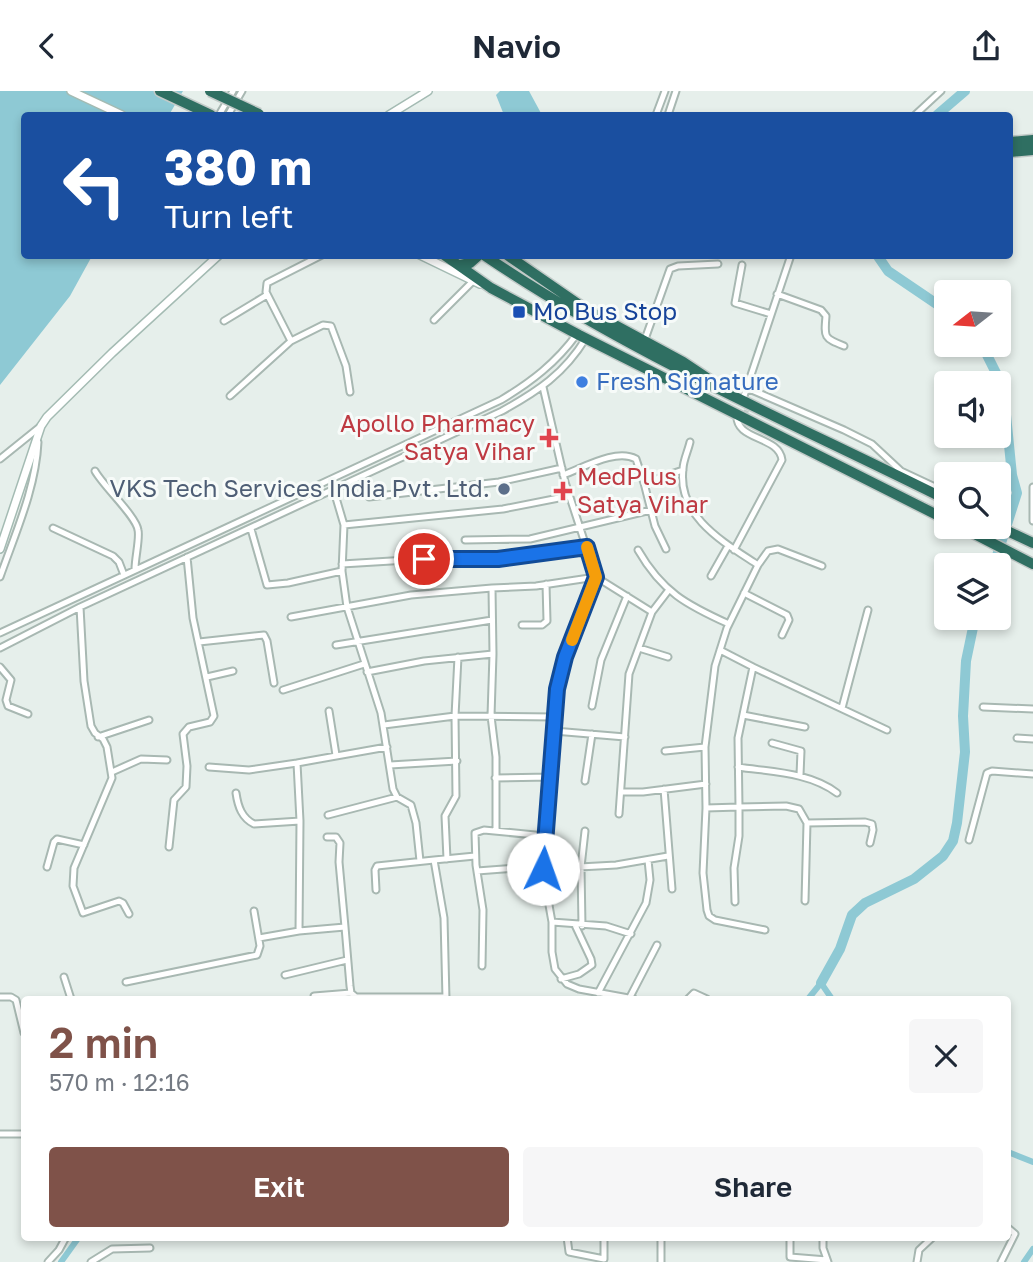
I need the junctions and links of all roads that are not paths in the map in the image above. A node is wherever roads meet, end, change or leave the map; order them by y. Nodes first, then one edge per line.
1 (71, 91) edge
2 (160, 91) edge
3 (210, 91) edge
4 (233, 91) edge
5 (242, 91) edge
6 (428, 91) edge
7 (665, 91) edge
8 (676, 91) edge
9 (941, 91) edge
10 (116, 112) edge
11 (205, 112) edge
12 (221, 112) edge
13 (230, 112) edge
14 (254, 112) edge
15 (393, 112) edge
16 (657, 112) edge
17 (669, 112) edge
18 (918, 112) edge
19 (1033, 140) edge
20 (1013, 142) edge
21 (1033, 150) edge
22 (1013, 152) edge
23 (215, 259) edge
24 (314, 259) edge
25 (428, 259) edge
26 (451, 259) edge
27 (476, 259) edge
28 (488, 259) edge
29 (514, 259) edge
30 (790, 259) edge
31 (718, 264) dead end
32 (743, 264) dead end
33 (460, 265) junction
34 (473, 281) junction
35 (491, 288) junction
36 (777, 294) junction
37 (267, 295) junction
38 (771, 314) junction
39 (434, 320) dead end
40 (224, 321) dead end
41 (582, 336) junction
42 (291, 341) junction
43 (644, 342) junction
44 (844, 346) dead end
45 (543, 387) junction
46 (717, 388) junction
47 (749, 389) junction
48 (349, 392) dead end
49 (230, 396) dead end
50 (747, 399) junction
51 (739, 421) junction
52 (39, 429) junction
53 (690, 442) dead end
54 (0, 459) edge
55 (562, 468) junction
56 (682, 470) junction
57 (95, 471) dead end
58 (563, 475) junction
59 (644, 483) junction
60 (934, 486) edge
61 (1033, 487) edge
62 (334, 491) junction
63 (934, 494) edge
64 (569, 496) junction
65 (369, 497) dead end
66 (651, 510) junction
67 (934, 513) edge
68 (1033, 521) edge
69 (344, 525) junction
70 (579, 526) junction
71 (53, 528) dead end
72 (251, 529) junction
73 (1011, 533) edge
74 (984, 539) edge
75 (465, 540) dead end
76 (1033, 544) edge
77 (587, 547) junction
78 (731, 548) junction
79 (0, 549) edge
80 (666, 549) dead end
81 (638, 550) dead end
82 (187, 557) junction
83 (153, 561) junction
84 (1033, 564) edge
85 (758, 565) junction
86 (822, 566) dead end
87 (342, 567) junction
88 (135, 569) junction
89 (157, 571) junction
90 (124, 575) junction
91 (0, 576) edge
92 (711, 576) dead end
93 (596, 577) junction
94 (546, 584) junction
95 (492, 588) junction
96 (668, 591) junction
97 (744, 593) junction
98 (627, 596) junction
99 (80, 607) junction
100 (347, 607) junction
101 (868, 610) dead end
102 (652, 612) junction
103 (291, 617) dead end
104 (492, 620) junction
105 (729, 624) junction
106 (522, 625) dead end
107 (0, 633) edge
108 (782, 635) dead end
109 (357, 641) junction
110 (199, 642) junction
111 (336, 645) dead end
112 (639, 647) junction
113 (0, 648) edge
114 (720, 650) junction
115 (493, 654) junction
116 (458, 657) junction
117 (668, 657) dead end
118 (364, 664) junction
119 (0, 667) edge
120 (753, 667) junction
121 (233, 671) dead end
122 (368, 672) junction
123 (207, 677) junction
124 (274, 683) dead end
125 (283, 690) dead end
126 (592, 706) dead end
127 (983, 707) dead end
128 (842, 708) junction
129 (1033, 709) edge
130 (329, 711) dead end
131 (28, 714) dead end
132 (743, 715) junction
133 (455, 716) junction
134 (491, 716) junction
135 (555, 717) junction
136 (149, 720) dead end
137 (384, 725) junction
138 (805, 727) dead end
139 (887, 730) dead end
140 (554, 731) junction
141 (592, 734) junction
142 (98, 737) junction
143 (625, 737) junction
144 (1017, 738) dead end
145 (1033, 740) edge
146 (772, 743) dead end
147 (387, 747) junction
148 (705, 747) junction
149 (665, 751) dead end
150 (336, 755) junction
151 (167, 760) dead end
152 (457, 761) junction
153 (297, 763) junction
154 (390, 765) junction
155 (209, 767) dead end
156 (738, 767) junction
157 (112, 772) junction
158 (1033, 774) edge
159 (800, 775) junction
160 (550, 777) junction
161 (495, 778) junction
162 (585, 781) dead end
163 (706, 784) junction
164 (664, 789) junction
165 (622, 792) junction
166 (236, 793) dead end
167 (837, 793) dead end
168 (397, 797) junction
169 (739, 807) junction
170 (706, 808) junction
171 (619, 814) dead end
172 (328, 815) dead end
173 (300, 821) junction
174 (807, 823) junction
175 (496, 831) junction
176 (584, 831) dead end
177 (545, 836) junction
178 (327, 837) dead end
179 (969, 840) dead end
180 (870, 843) dead end
181 (84, 845) junction
182 (169, 847) dead end
183 (475, 856) junction
184 (668, 856) junction
185 (447, 859) junction
186 (434, 860) junction
187 (648, 860) junction
188 (420, 861) junction
189 (47, 867) dead end
190 (542, 867) junction
191 (581, 867) junction
192 (477, 871) junction
193 (672, 889) dead end
194 (376, 890) dead end
195 (804, 901) dead end
196 (735, 902) dead end
197 (254, 912) dead end
198 (129, 914) dead end
199 (552, 922) junction
200 (579, 925) junction
201 (345, 927) junction
202 (765, 930) dead end
203 (299, 931) junction
204 (631, 934) junction
205 (259, 938) junction
206 (657, 945) dead end
207 (347, 960) junction
208 (482, 966) dead end
209 (285, 975) dead end
210 (64, 977) dead end
211 (561, 979) junction
212 (126, 982) dead end
213 (579, 989) junction
214 (352, 993) junction
215 (598, 993) junction
216 (70, 996) edge
217 (314, 996) dead end
218 (357, 996) edge
219 (446, 996) edge
220 (579, 996) edge
221 (618, 996) edge
222 (633, 996) edge
223 (0, 997) edge
224 (21, 1021) edge
225 (0, 1134) edge
226 (21, 1134) edge
227 (1011, 1231) edge
228 (64, 1241) edge
229 (568, 1241) edge
230 (604, 1241) edge
231 (661, 1241) edge
232 (790, 1241) edge
233 (823, 1241) edge
234 (930, 1241) edge
235 (150, 1248) dead end
236 (604, 1260) edge
237 (790, 1260) edge
238 (828, 1261) edge
239 (48, 1262) edge
240 (90, 1262) edge
241 (662, 1262) edge
242 (918, 1262) edge
243 (1001, 1262) edge

1 - 10 street
2 - 11 highway
3 - 14 highway, bridge
4 - 12 street
5 - 13 street
6 - 15 street
7 - 16 street
8 - 17 street
9 - 18 street
19 - 20 highway
21 - 22 highway
23 - 52 street
24 - 37 street
25 - 34 street
26 - 33 highway
27 - 33 highway
28 - 46 highway
29 - 43 highway
30 - 36 street
31 - 43 street
32 - 38 street
33 - 35 highway
34 - 35 street
34 - 39 street
35 - 41 highway
36 - 38 street
36 - 44 street
37 - 40 street
37 - 42 street
38 - 47 street
41 - 45 street
41 - 51 highway
41 - 83 street
42 - 48 street
42 - 49 street
43 - 46 highway
45 - 55 street
45 - 62 street
46 - 50 highway
47 - 50 street
47 - 60 street
50 - 63 highway
51 - 67 highway
51 - 78 street
52 - 54 street
52 - 79 street
52 - 91 street
53 - 56 street
55 - 58 street
55 - 65 street
56 - 59 street
56 - 78 street
57 - 88 street
58 - 59 street
58 - 64 street
59 - 66 street
61 - 68 street
62 - 69 street
62 - 72 street
64 - 69 street
64 - 70 street
66 - 70 street
66 - 80 street
69 - 87 street
70 - 75 street
70 - 77 street
71 - 90 street
72 - 82 street
72 - 87 street
73 - 76 highway
74 - 84 highway
77 - 87 street
77 - 93 street
78 - 85 street
78 - 92 street
81 - 96 street
82 - 89 street
82 - 110 street
83 - 88 street
83 - 89 street
85 - 86 street
85 - 97 street
87 - 100 street
88 - 90 street
89 - 99 street
90 - 107 street
93 - 94 street
93 - 98 street
93 - 135 street
94 - 95 street
94 - 106 street
95 - 100 street
95 - 104 street
96 - 102 street
96 - 105 street
97 - 105 street
97 - 108 street
98 - 102 street
98 - 126 street
99 - 113 street
99 - 142 street
100 - 103 street
100 - 109 street
101 - 128 street
102 - 112 street
104 - 109 street
104 - 115 street
105 - 114 street
109 - 111 street
109 - 118 street
110 - 123 street
110 - 124 street
112 - 117 street
112 - 143 street
114 - 120 street
114 - 148 street
115 - 116 street
115 - 134 street
116 - 122 street
116 - 133 street
118 - 122 street
118 - 125 street
119 - 131 street
120 - 128 street
120 - 132 street
121 - 123 street
122 - 137 street
123 - 182 street
127 - 129 street
128 - 139 street
130 - 150 street
132 - 138 street
132 - 156 street
133 - 134 street
133 - 137 street
133 - 152 street
134 - 135 street
134 - 161 street
135 - 140 street
136 - 142 street
137 - 147 street
140 - 141 street
140 - 160 street
141 - 143 street
141 - 162 street
142 - 157 street
143 - 165 street
144 - 145 street
146 - 159 street
147 - 150 street
147 - 154 street
148 - 149 street
148 - 163 street
150 - 153 street
151 - 157 street
152 - 154 street
152 - 185 street
153 - 155 street
153 - 173 street
154 - 168 street
156 - 159 street
156 - 169 street
157 - 181 street
158 - 179 street
159 - 167 street
160 - 161 street
160 - 177 street
161 - 175 street
163 - 164 street
163 - 170 street
164 - 165 street
164 - 184 street
165 - 171 street
166 - 173 street
168 - 172 street
168 - 188 street
169 - 170 street
169 - 174 street
169 - 196 street
170 - 202 street
173 - 203 street
174 - 180 street
174 - 195 street
175 - 177 street
175 - 183 street
176 - 191 street
177 - 190 street
178 - 201 street
181 - 189 street
181 - 198 street
183 - 185 street
183 - 192 street
184 - 187 street
184 - 193 street
185 - 186 street
186 - 188 street
186 - 219 street
187 - 191 street
187 - 204 street
188 - 194 street
190 - 191 street
190 - 192 street
190 - 199 street
191 - 200 street
192 - 208 street
197 - 205 street
199 - 200 street
199 - 211 street
200 - 204 street
200 - 211 street
201 - 203 street
201 - 207 street
203 - 205 street
204 - 215 street
205 - 212 street
206 - 222 street
207 - 209 street
207 - 214 street
210 - 216 street
211 - 213 street
213 - 215 street
213 - 220 street
214 - 217 street
214 - 218 street
215 - 221 street
223 - 224 street
225 - 226 street
227 - 243 street
228 - 239 street
229 - 236 street
230 - 236 street
231 - 241 street
232 - 237 street
233 - 238 street
234 - 242 street
235 - 240 street
237 - 238 street

